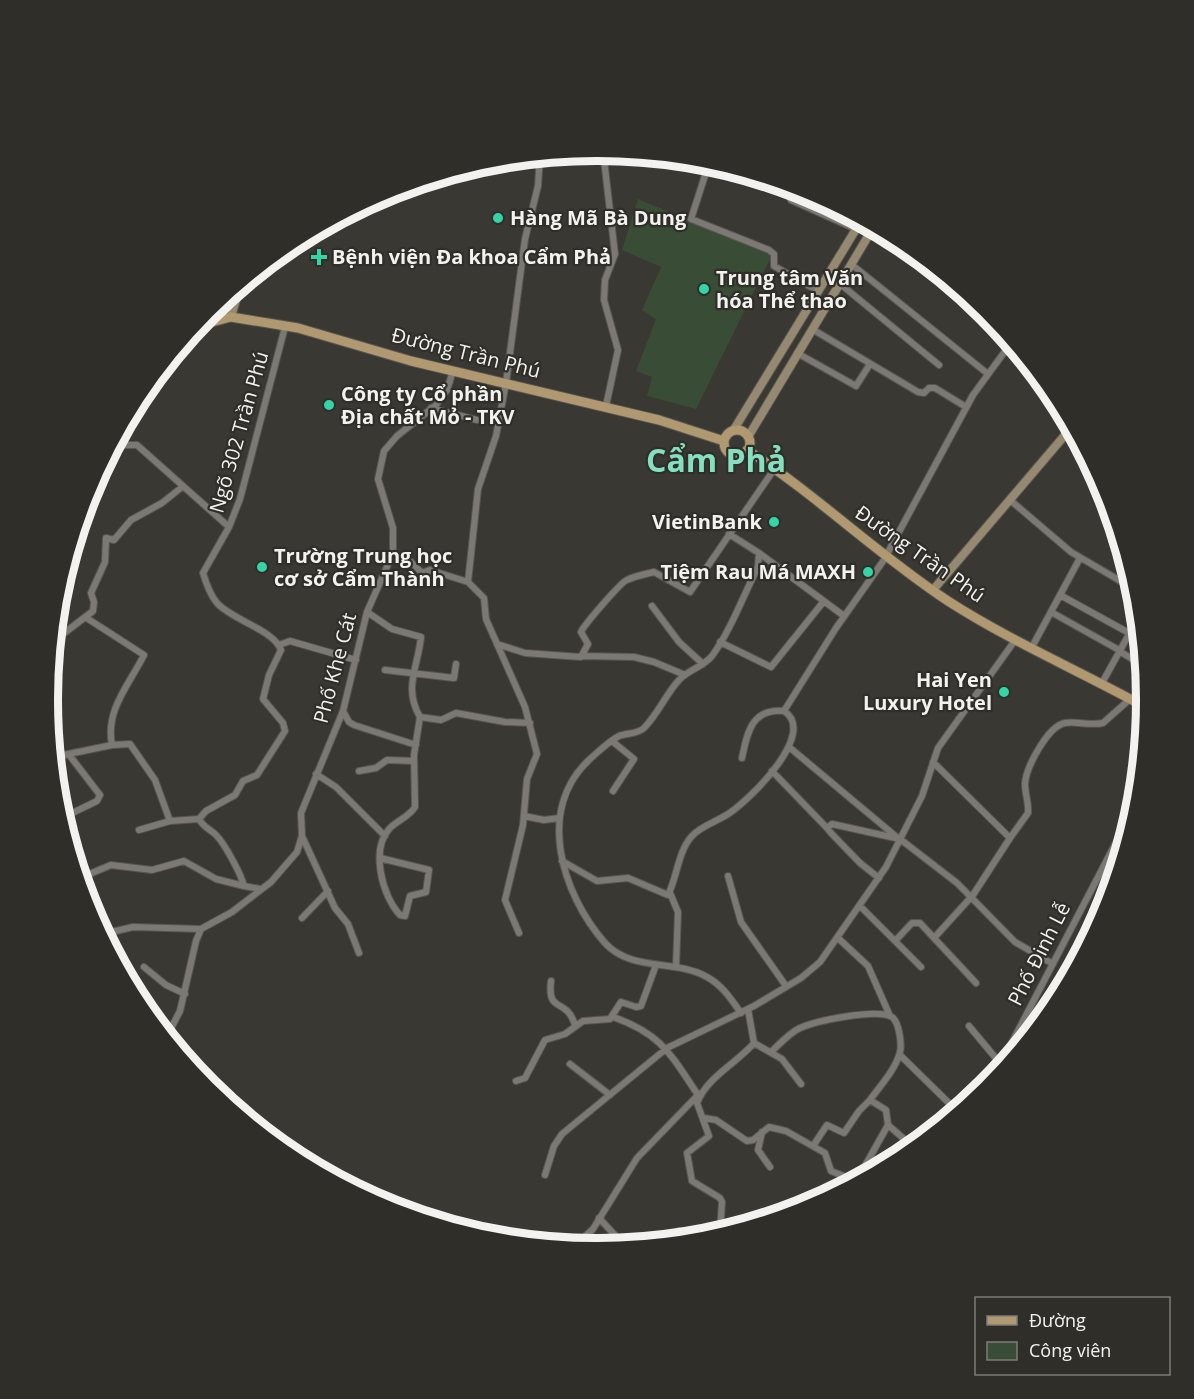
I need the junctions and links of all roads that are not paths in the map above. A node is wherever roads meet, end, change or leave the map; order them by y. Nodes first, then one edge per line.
1 (604, 161) edge
2 (539, 165) edge
3 (706, 172) edge
4 (791, 200) dead end
5 (827, 213) edge
6 (857, 228) edge
7 (869, 235) edge
8 (844, 248) junction
9 (857, 255) junction
10 (851, 264) junction
11 (840, 283) junction
12 (818, 291) junction
13 (236, 301) edge
14 (231, 317) junction
15 (213, 322) edge
16 (285, 327) junction
17 (812, 329) junction
18 (784, 346) junction
19 (1006, 349) edge
20 (797, 353) junction
21 (870, 364) junction
22 (939, 365) dead end
23 (453, 371) junction
24 (988, 374) junction
25 (506, 383) junction
26 (606, 406) junction
27 (966, 407) junction
28 (431, 408) junction
29 (477, 420) dead end
30 (733, 431) junction
31 (1065, 435) edge
32 (748, 436) junction
33 (724, 441) junction
34 (124, 443) edge
35 (747, 450) junction
36 (775, 468) junction
37 (182, 487) junction
38 (1010, 500) junction
39 (229, 527) junction
40 (729, 534) junction
41 (393, 553) junction
42 (759, 553) junction
43 (886, 557) junction
44 (1080, 558) junction
45 (1121, 577) edge
46 (1120, 581) joint
47 (468, 582) junction
48 (933, 590) junction
49 (1060, 595) junction
50 (824, 601) junction
51 (652, 606) dead end
52 (367, 612) junction
53 (1051, 612) junction
54 (844, 616) junction
55 (85, 617) junction
56 (1131, 630) edge
57 (1129, 633) junction
58 (63, 634) edge
59 (1016, 639) junction
60 (720, 642) junction
61 (497, 644) junction
62 (279, 645) junction
63 (1032, 647) junction
64 (1119, 650) junction
65 (582, 656) junction
66 (356, 660) junction
67 (1134, 660) edge
68 (456, 664) dead end
69 (704, 664) junction
70 (385, 670) dead end
71 (415, 674) junction
72 (685, 675) junction
73 (1102, 682) junction
74 (1136, 701) edge
75 (1136, 705) edge
76 (343, 711) junction
77 (784, 711) junction
78 (420, 717) junction
79 (530, 723) junction
80 (612, 741) junction
81 (112, 745) junction
82 (416, 745) junction
83 (789, 747) junction
84 (70, 756) junction
85 (62, 757) edge
86 (742, 758) dead end
87 (414, 761) junction
88 (933, 762) junction
89 (359, 771) dead end
90 (772, 771) junction
91 (316, 774) junction
92 (613, 790) dead end
93 (71, 814) edge
94 (524, 816) junction
95 (559, 818) junction
96 (199, 819) junction
97 (170, 821) junction
98 (827, 828) junction
99 (139, 830) dead end
100 (302, 836) junction
101 (385, 836) junction
102 (1010, 838) junction
103 (900, 839) junction
104 (1116, 843) edge
105 (297, 852) junction
106 (311, 852) junction
107 (380, 858) junction
108 (562, 861) junction
109 (87, 874) edge
110 (728, 876) dead end
111 (879, 878) junction
112 (244, 886) junction
113 (260, 889) junction
114 (328, 891) junction
115 (670, 893) junction
116 (972, 897) junction
117 (860, 906) junction
118 (302, 918) dead end
119 (201, 929) junction
120 (111, 932) edge
121 (519, 933) dead end
122 (838, 938) junction
123 (934, 938) junction
124 (895, 941) junction
125 (359, 953) dead end
126 (1053, 964) junction
127 (656, 965) junction
128 (144, 967) dead end
129 (676, 967) junction
130 (921, 967) dead end
131 (551, 981) dead end
132 (976, 983) dead end
133 (786, 986) junction
134 (185, 994) junction
135 (744, 1011) junction
136 (613, 1017) junction
137 (893, 1020) junction
138 (575, 1025) junction
139 (969, 1026) dead end
140 (171, 1028) edge
141 (754, 1043) junction
142 (668, 1048) junction
143 (1005, 1051) edge
144 (771, 1052) junction
145 (900, 1055) junction
146 (997, 1060) edge
147 (570, 1064) dead end
148 (516, 1082) dead end
149 (801, 1084) dead end
150 (706, 1087) junction
151 (610, 1095) junction
152 (698, 1095) junction
153 (870, 1100) junction
154 (952, 1104) edge
155 (704, 1118) junction
156 (888, 1125) junction
157 (762, 1132) junction
158 (903, 1138) dead end
159 (813, 1146) junction
160 (770, 1167) dead end
161 (864, 1167) edge
162 (545, 1175) dead end
163 (846, 1176) edge
164 (599, 1218) junction
165 (721, 1224) edge
166 (617, 1237) edge
167 (582, 1238) edge

1 - 26 street
2 - 25 street
3 - 12 street
4 - 5 street
6 - 8 street
7 - 9 street
8 - 9 street
8 - 12 street
9 - 10 street
10 - 11 street
10 - 24 street
11 - 17 street
11 - 22 street
12 - 18 street
13 - 14 street
14 - 15 main road, Đường Trần Phú
14 - 16 main road, Đường Trần Phú
16 - 23 main road, Đường Trần Phú
16 - 39 street, Ngõ 302 Trần Phú
17 - 20 street
17 - 21 street
18 - 20 street
18 - 30 street
19 - 24 street
20 - 21 street
20 - 32 street
21 - 27 street
23 - 25 main road, Đường Trần Phú
23 - 28 street, Phố Khe Cát
24 - 27 street
25 - 26 main road, Đường Trần Phú
25 - 47 street
26 - 33 main road, Đường Trần Phú
27 - 43 street
28 - 29 street
28 - 41 street, Phố Khe Cát
30 - 32 main road
30 - 33 main road
31 - 38 street
32 - 35 main road
33 - 35 main road
34 - 37 street
35 - 36 main road, Đường Trần Phú
36 - 40 street
36 - 43 main road, Đường Trần Phú
37 - 39 street
37 - 55 street
38 - 44 street
38 - 48 street
39 - 62 street, Ngõ 302 Trần Phú
40 - 42 street
40 - 65 street
41 - 47 street
41 - 52 street, Phố Khe Cát
42 - 50 street
42 - 60 street
43 - 48 main road, Đường Trần Phú
43 - 54 street
44 - 46 street
44 - 49 street
45 - 46 street
47 - 61 street
48 - 59 main road, Đường Trần Phú
49 - 53 street
49 - 57 street
50 - 54 street
50 - 60 street
51 - 69 street
52 - 66 street, Phố Khe Cát
52 - 71 street
53 - 63 street
53 - 64 street
54 - 77 street
55 - 58 street
55 - 81 street
56 - 57 street
57 - 64 street
59 - 63 main road, Đường Trần Phú
59 - 88 street
60 - 69 street
61 - 65 street
61 - 79 street
62 - 66 street
62 - 96 street
63 - 73 main road, Đường Trần Phú
64 - 67 street
64 - 73 street
65 - 72 street
66 - 76 street, Phố Khe Cát
68 - 71 street
69 - 72 street
70 - 71 street
71 - 78 street
72 - 80 street
73 - 74 main road, Đường Trần Phú
75 - 102 street
76 - 82 street
76 - 91 street, Phố Khe Cát
77 - 83 street
77 - 86 street
78 - 79 street
78 - 82 street
79 - 94 street
80 - 92 street
80 - 95 street
81 - 84 street
81 - 97 street
82 - 87 street
83 - 90 street
83 - 103 street
84 - 85 street
84 - 93 street
87 - 89 street
87 - 101 street
88 - 102 street
88 - 103 street
90 - 98 street
90 - 115 street
91 - 100 street, Phố Khe Cát
91 - 101 street
94 - 95 street
94 - 121 street
95 - 108 street
96 - 97 street
96 - 112 street
97 - 99 street
98 - 103 street
98 - 111 street
100 - 105 street, Phố Khe Cát
100 - 106 street
101 - 107 street
102 - 116 street
103 - 111 street
103 - 116 street
104 - 126 street, Phố Đinh Lễ
105 - 106 street
105 - 113 street
106 - 114 street
107 - 107 street
108 - 115 street
108 - 127 street
109 - 112 street
110 - 133 street
111 - 117 street
112 - 113 street
113 - 119 street
114 - 118 street
114 - 125 street
115 - 129 street
116 - 123 street
116 - 126 street
117 - 122 street
117 - 124 street
119 - 120 street
119 - 134 street
122 - 133 street
122 - 137 street
123 - 124 street
123 - 132 street
124 - 130 street
126 - 143 street, Phố Đinh Lễ
127 - 129 street
127 - 136 street
128 - 134 street
129 - 135 street
131 - 138 street
133 - 135 street
134 - 140 street
135 - 141 street
135 - 142 street
136 - 138 street
136 - 142 street
137 - 144 street
137 - 145 street
138 - 148 street
139 - 146 street
141 - 144 street
141 - 150 street
142 - 151 street
142 - 152 street
144 - 149 street
145 - 153 street
145 - 154 street
147 - 151 street
150 - 152 street
150 - 155 street
151 - 162 street
152 - 164 street
153 - 156 street
153 - 159 street
155 - 157 street
155 - 165 street
156 - 158 street
156 - 161 street
157 - 159 street
157 - 160 street
159 - 163 street
164 - 166 street
164 - 167 street

